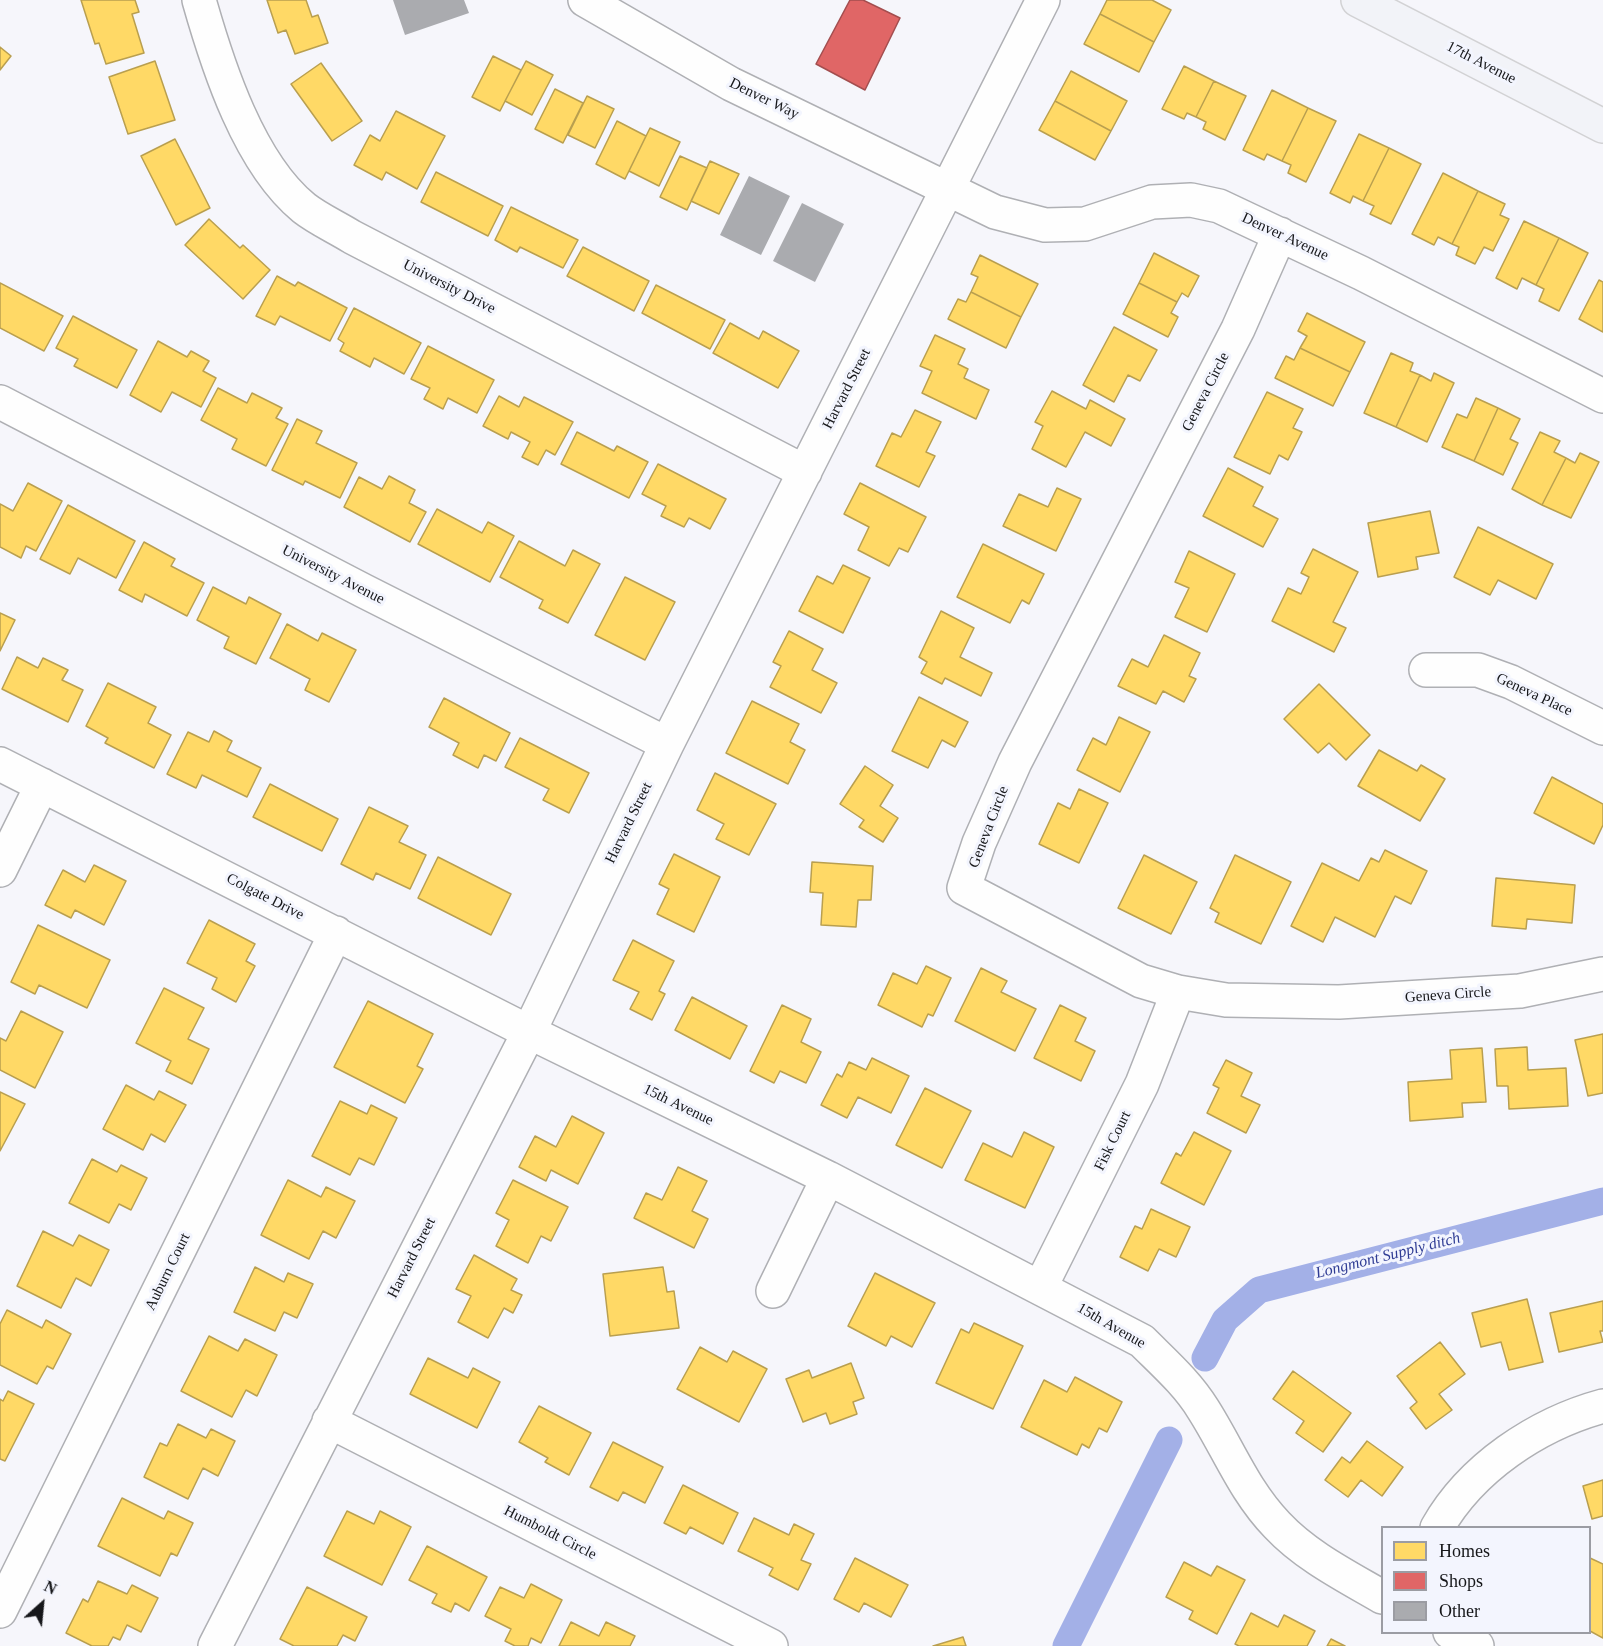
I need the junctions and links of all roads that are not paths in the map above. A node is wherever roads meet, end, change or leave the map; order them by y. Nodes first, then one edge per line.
1 (198, 0) edge
2 (585, 0) edge
3 (1043, 0) edge
4 (1358, 0) edge
5 (1603, 126) edge
6 (949, 188) junction
7 (1280, 234) junction
8 (1603, 396) edge
9 (0, 402) edge
10 (805, 472) junction
11 (1426, 670) dead end
12 (1603, 728) edge
13 (667, 744) junction
14 (0, 764) edge
15 (42, 785) junction
16 (0, 870) edge
17 (336, 933) junction
18 (1603, 974) edge
19 (1178, 992) junction
20 (529, 1032) junction
21 (828, 1178) junction
22 (1041, 1286) junction
23 (773, 1291) dead end
24 (1603, 1406) edge
25 (329, 1421) junction
26 (1438, 1526) edge
27 (1381, 1597) edge
28 (0, 1611) edge
29 (1454, 1634) edge
30 (215, 1646) edge
31 (771, 1646) edge
32 (1477, 1646) edge

1 - 10 street, University Drive
2 - 6 street, Denver Way
3 - 6 street, Harvard Street
4 - 5 main road, 17th Avenue
6 - 7 street, Denver Avenue
6 - 10 street, Harvard Street
7 - 8 street, Denver Avenue
7 - 19 street, Geneva Circle
9 - 13 street, University Avenue
10 - 13 street, Harvard Street
11 - 12 street, Geneva Place
13 - 20 street, Harvard Street
14 - 15 street, Colgate Drive
15 - 16 street
15 - 17 street, Colgate Drive
17 - 20 street, Colgate Drive
17 - 28 street, Auburn Court
18 - 19 street, Geneva Circle
19 - 22 street, Fisk Court
20 - 21 street, 15th Avenue
20 - 25 street, Harvard Street
21 - 22 street, 15th Avenue
21 - 23 street
22 - 27 street, 15th Avenue
24 - 26 street
25 - 30 street, Harvard Street
25 - 31 street, Humboldt Circle
29 - 32 street

